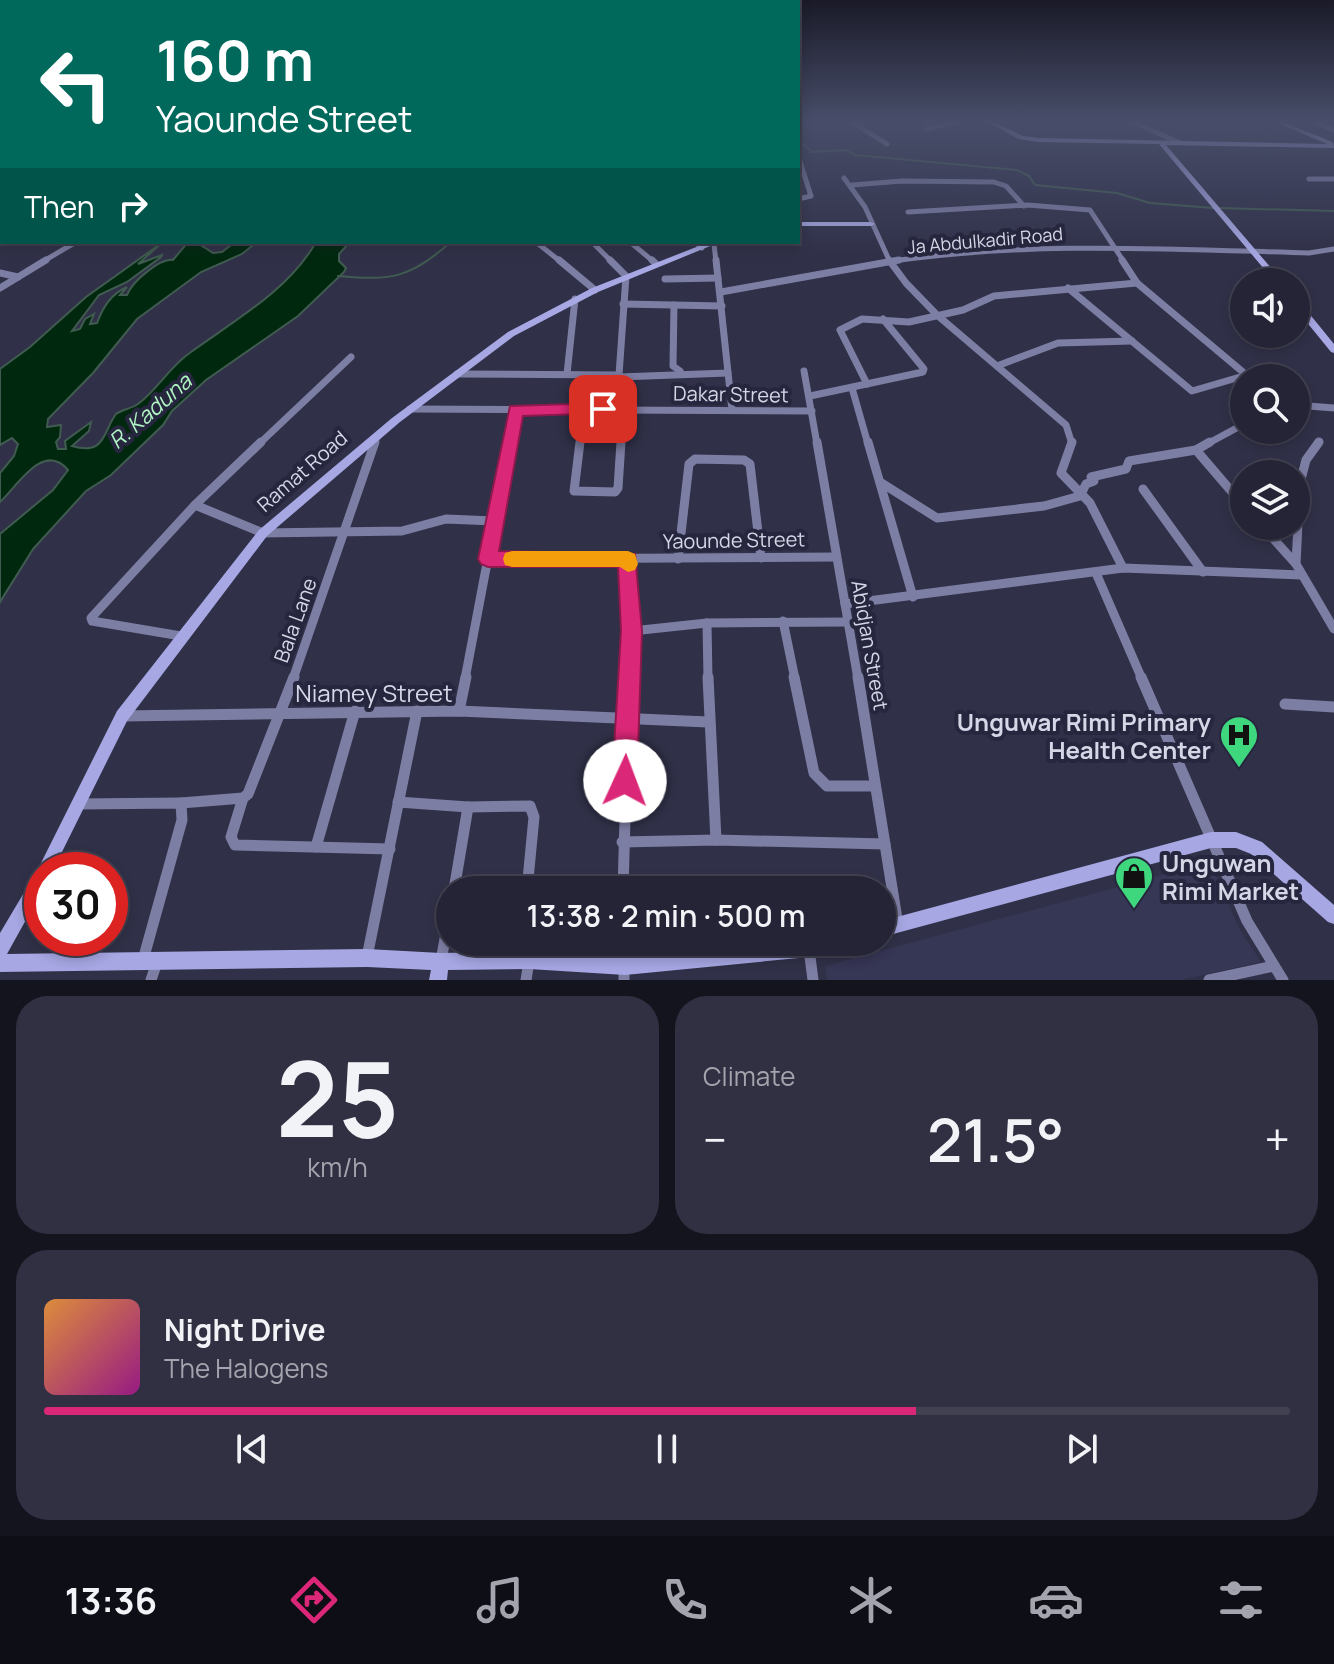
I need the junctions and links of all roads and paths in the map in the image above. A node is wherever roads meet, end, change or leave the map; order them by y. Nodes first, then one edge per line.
1 (1182, 167) edge
2 (800, 171) edge
3 (844, 178) dead end
4 (1309, 179) dead end
5 (1334, 179) edge
6 (852, 185) junction
7 (800, 199) edge
8 (1024, 206) junction
9 (908, 212) dead end
10 (800, 224) edge
11 (871, 224) junction
12 (73, 244) edge
13 (538, 244) edge
14 (594, 244) edge
15 (632, 244) edge
16 (715, 244) edge
17 (698, 245) edge
18 (1114, 246) junction
19 (1334, 249) edge
20 (1255, 252) junction
21 (890, 262) junction
22 (656, 264) junction
23 (1268, 268) edge
24 (0, 273) edge
25 (626, 276) junction
26 (18, 277) junction
27 (718, 278) junction
28 (665, 279) dead end
29 (1137, 283) junction
30 (0, 288) edge
31 (1068, 288) junction
32 (595, 290) junction
33 (721, 292) junction
34 (575, 299) junction
35 (623, 304) junction
36 (674, 305) junction
37 (722, 306) junction
38 (937, 315) junction
39 (883, 319) junction
40 (1310, 320) edge
41 (909, 322) junction
42 (893, 330) junction
43 (1133, 341) junction
44 (1334, 350) edge
45 (351, 357) dead end
46 (1234, 364) edge
47 (997, 366) junction
48 (680, 371) junction
49 (804, 371) dead end
50 (728, 373) junction
51 (457, 374) junction
52 (567, 374) junction
53 (620, 376) junction
54 (1230, 382) edge
55 (867, 384) junction
56 (852, 388) junction
57 (810, 396) junction
58 (1310, 406) edge
59 (1334, 408) edge
60 (410, 409) junction
61 (584, 409) junction
62 (623, 409) junction
63 (516, 410) junction
64 (732, 410) junction
65 (812, 411) junction
66 (1230, 432) edge
67 (377, 436) junction
68 (1319, 442) dead end
69 (1196, 450) junction
70 (880, 482) junction
71 (1143, 489) dead end
72 (1230, 490) edge
73 (1082, 493) junction
74 (195, 505) junction
75 (494, 521) junction
76 (346, 531) junction
77 (263, 533) junction
78 (1275, 540) edge
79 (836, 557) junction
80 (761, 558) junction
81 (488, 559) junction
82 (628, 559) junction
83 (678, 559) junction
84 (1296, 564) junction
85 (1123, 568) junction
86 (1203, 572) junction
87 (1096, 573) junction
88 (1301, 575) junction
89 (913, 597) junction
90 (845, 604) junction
91 (783, 621) junction
92 (849, 622) junction
93 (707, 623) junction
94 (1334, 628) edge
95 (632, 631) junction
96 (181, 636) junction
97 (1285, 704) dead end
98 (1334, 707) edge
99 (355, 711) junction
100 (417, 711) junction
101 (459, 711) junction
102 (281, 713) junction
103 (122, 716) junction
104 (627, 719) junction
105 (708, 722) junction
106 (875, 786) junction
107 (243, 798) junction
108 (398, 802) junction
109 (181, 803) junction
110 (78, 804) junction
111 (468, 807) junction
112 (716, 840) junction
113 (1211, 840) junction
114 (622, 842) junction
115 (885, 844) junction
116 (316, 847) junction
117 (390, 849) junction
118 (54, 852) edge
119 (456, 876) edge
120 (528, 876) edge
121 (623, 876) edge
122 (887, 876) edge
123 (24, 907) edge
124 (1334, 916) edge
125 (896, 925) edge
126 (0, 950) edge
127 (513, 956) edge
128 (523, 956) edge
129 (534, 956) edge
130 (755, 956) edge
131 (810, 956) edge
132 (367, 958) junction
133 (150, 960) junction
134 (0, 963) edge
135 (1274, 966) junction
136 (439, 971) edge
137 (625, 973) edge
138 (151, 980) edge
139 (526, 980) edge
140 (813, 980) edge
141 (1209, 980) edge
142 (1283, 980) edge

1 - 20 street
2 - 7 street
3 - 6 street
4 - 5 street
6 - 8 street
6 - 11 street
8 - 9 street
8 - 18 street
10 - 11 street
11 - 21 street
12 - 26 street
13 - 32 street
14 - 25 street
15 - 22 street
16 - 27 street
17 - 22 street, Ramat Road
18 - 20 street, Ja Abdulkadir Road
18 - 21 street, Ja Abdulkadir Road
18 - 29 street
19 - 20 street, Ja Abdulkadir Road
20 - 23 street
21 - 33 street, Ja Abdulkadir Road
21 - 38 street
22 - 25 street, Ramat Road
24 - 26 street
25 - 32 street, Ramat Road
25 - 35 street
26 - 30 street
27 - 28 street
27 - 33 street
29 - 31 street
29 - 46 street
31 - 38 street
31 - 43 street
32 - 34 street, Ramat Road
33 - 37 street
34 - 51 street, Ramat Road
34 - 52 street
35 - 36 street
35 - 53 street
36 - 37 street
36 - 48 street
37 - 50 street
38 - 41 street
38 - 47 street
39 - 41 street
39 - 42 street
39 - 55 street
40 - 44 street
41 - 42 street
42 - 55 street
43 - 47 street
43 - 54 street
45 - 74 street
47 - 73 street
48 - 50 street
48 - 53 street
49 - 57 street, Abidjan Street
50 - 64 street
51 - 52 street
51 - 60 street, Ramat Road
52 - 53 street
53 - 62 street
55 - 56 street
56 - 57 street
56 - 70 street
57 - 65 street, Abidjan Street
58 - 59 street
60 - 63 street, Dakar Street
60 - 67 street, Ramat Road
61 - 62 street, Dakar Street
61 - 62 street
61 - 63 street, Dakar Street
62 - 64 street, Dakar Street
63 - 75 street
64 - 65 street, Dakar Street
65 - 79 street, Abidjan Street
66 - 69 street
67 - 76 street, Bala Lane
67 - 77 street, Ramat Road
68 - 84 street
69 - 72 street
69 - 73 street
70 - 73 street
70 - 89 street
71 - 86 street
73 - 85 street
74 - 77 street
74 - 96 street
75 - 76 street
75 - 81 street
76 - 77 street
76 - 102 street, Bala Lane
77 - 96 street, Ramat Road
78 - 84 street
79 - 80 street, Yaounde Street
79 - 90 street, Abidjan Street
80 - 83 street, Yaounde Street
80 - 83 street
81 - 82 street, Yaounde Street
81 - 101 street
82 - 83 street, Yaounde Street
82 - 95 street
84 - 88 street
85 - 86 street
85 - 87 street
86 - 88 street
87 - 89 street
87 - 113 street
88 - 94 street
89 - 90 street
90 - 92 street, Abidjan Street
91 - 92 street
91 - 93 street
91 - 106 street
92 - 106 street, Abidjan Street
93 - 95 street
93 - 105 street
95 - 104 street
96 - 103 street, Ramat Road
97 - 98 street
99 - 100 street, Niamey Street
99 - 102 street, Niamey Street
99 - 116 street
100 - 101 street, Niamey Street
100 - 108 street
101 - 104 street, Niamey Street
102 - 103 street, Niamey Street
102 - 107 street, Bala Lane
103 - 110 street, Ramat Road
104 - 105 street, Niamey Street
104 - 114 street
105 - 112 street
106 - 115 street, Abidjan Street
107 - 109 street
107 - 116 street, Bala Lane
108 - 111 street
108 - 117 street
109 - 110 street
109 - 133 street
110 - 118 street, Ramat Road
111 - 119 street
111 - 120 street
112 - 114 street
112 - 115 street
113 - 124 street
113 - 125 street
113 - 135 street
114 - 121 street
115 - 122 street, Abidjan Street
116 - 117 street
117 - 132 street
123 - 126 street
127 - 136 street
128 - 139 street
129 - 137 street
130 - 137 street
131 - 140 street
132 - 133 street
132 - 136 street
133 - 134 street
133 - 138 street
135 - 141 street
135 - 142 street

